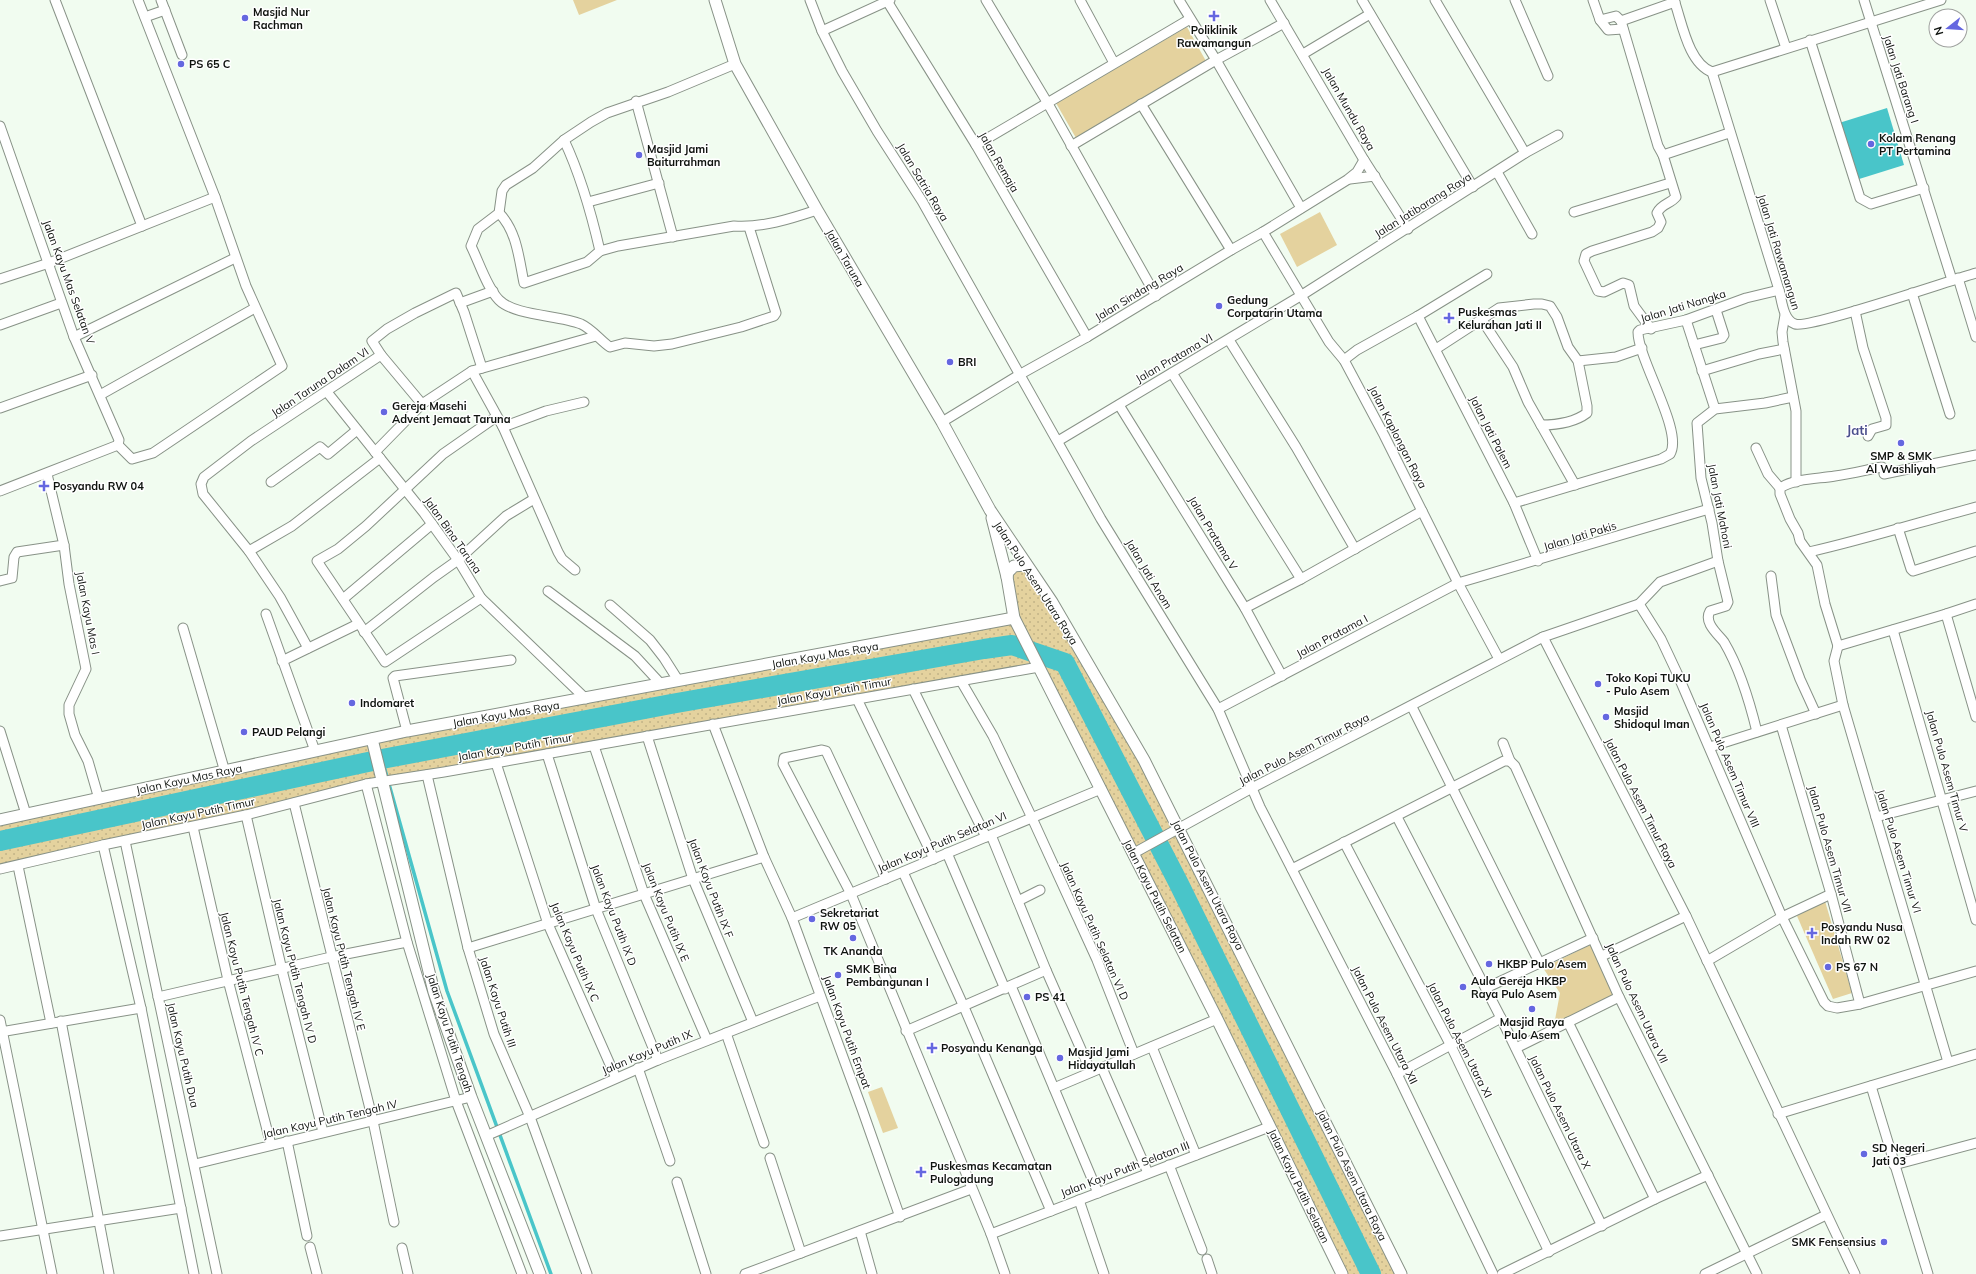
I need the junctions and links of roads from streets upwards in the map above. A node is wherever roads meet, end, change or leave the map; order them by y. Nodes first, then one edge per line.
1 (55, 0) edge
2 (138, 0) edge
3 (162, 0) edge
4 (715, 0) edge
5 (810, 0) edge
6 (986, 0) edge
7 (1080, 0) edge
8 (1179, 0) edge
9 (1270, 0) edge
10 (1362, 0) edge
11 (1435, 0) edge
12 (1515, 0) edge
13 (1593, 0) edge
14 (1770, 0) edge
15 (1864, 0) edge
16 (1941, 0) edge
17 (888, 1) edge
18 (1675, 1) edge
19 (165, 10) junction
20 (1370, 14) junction
21 (145, 17) junction
22 (1190, 19) junction
23 (1600, 20) junction
24 (1870, 22) junction
25 (1284, 23) junction
26 (1622, 25) junction
27 (822, 31) junction
28 (1810, 40) junction
29 (1786, 48) junction
30 (1303, 54) junction
31 (182, 55) dead end
32 (1216, 60) junction
33 (1114, 63) junction
34 (735, 64) junction
35 (1712, 72) junction
36 (1548, 76) dead end
37 (636, 102) junction
38 (1047, 102) junction
39 (1141, 104) junction
40 (0, 126) edge
41 (1730, 133) junction
42 (1558, 135) dead end
43 (564, 140) junction
44 (976, 145) junction
45 (1072, 146) junction
46 (1524, 153) junction
47 (1663, 154) junction
48 (1364, 160) junction
49 (1497, 172) junction
50 (1375, 176) junction
51 (1347, 180) junction
52 (659, 183) junction
53 (1670, 183) junction
54 (1473, 187) junction
55 (1924, 188) junction
56 (215, 198) junction
57 (588, 202) junction
58 (1301, 208) junction
59 (817, 210) junction
60 (1574, 212) dead end
61 (499, 213) junction
62 (142, 226) junction
63 (749, 228) junction
64 (1408, 229) junction
65 (1264, 232) junction
66 (1532, 234) dead end
67 (673, 237) junction
68 (1230, 250) junction
69 (600, 251) junction
70 (236, 258) junction
71 (48, 263) junction
72 (1976, 273) edge
73 (1487, 274) dead end
74 (0, 279) edge
75 (1955, 279) junction
76 (1779, 290) junction
77 (493, 291) junction
78 (1912, 293) junction
79 (1302, 295) junction
80 (1156, 296) junction
81 (61, 303) junction
82 (460, 303) junction
83 (255, 308) junction
84 (1716, 310) junction
85 (1855, 311) junction
86 (1785, 315) junction
87 (1418, 316) junction
88 (1482, 320) junction
89 (1686, 320) junction
90 (0, 325) edge
91 (1651, 328) junction
92 (596, 336) junction
93 (74, 337) junction
94 (1087, 337) junction
95 (1976, 337) edge
96 (1229, 340) junction
97 (1694, 345) junction
98 (1642, 348) junction
99 (1436, 349) junction
100 (1784, 349) junction
101 (381, 355) junction
102 (1344, 360) junction
103 (1578, 361) junction
104 (482, 368) junction
105 (472, 371) junction
106 (1702, 371) junction
107 (1172, 373) junction
108 (92, 375) junction
109 (1019, 375) junction
110 (327, 392) junction
111 (100, 395) junction
112 (1793, 397) junction
113 (584, 402) dead end
114 (422, 404) junction
115 (1119, 405) junction
116 (0, 408) edge
117 (1715, 409) junction
118 (1950, 414) dead end
119 (496, 417) junction
120 (942, 422) junction
121 (1541, 426) junction
122 (502, 427) junction
123 (356, 430) junction
124 (1868, 436) dead end
125 (1058, 441) junction
126 (118, 445) junction
127 (1756, 448) dead end
128 (377, 455) junction
129 (1976, 455) edge
130 (48, 474) junction
131 (271, 482) dead end
132 (1796, 482) junction
133 (1575, 485) junction
134 (1780, 488) junction
135 (0, 491) edge
136 (405, 491) junction
137 (534, 499) junction
138 (1514, 503) junction
139 (1976, 507) edge
140 (1709, 509) junction
141 (990, 510) junction
142 (1422, 511) junction
143 (432, 524) junction
144 (1898, 528) junction
145 (64, 545) junction
146 (1355, 549) junction
147 (249, 551) junction
148 (1976, 551) edge
149 (1809, 552) junction
150 (458, 560) junction
151 (1538, 561) junction
152 (1718, 561) junction
153 (1026, 565) junction
154 (575, 570) dead end
155 (1771, 576) dead end
156 (1007, 577) junction
157 (1301, 579) junction
158 (0, 582) edge
159 (1458, 583) junction
160 (548, 590) dead end
161 (481, 598) junction
162 (344, 599) junction
163 (1640, 604) junction
164 (1976, 604) edge
165 (610, 605) dead end
166 (1245, 608) junction
167 (266, 614) dead end
168 (1946, 614) junction
169 (1014, 618) junction
170 (358, 624) junction
171 (183, 628) dead end
172 (1893, 630) junction
173 (364, 632) junction
174 (1543, 637) junction
175 (1838, 646) junction
176 (308, 648) junction
177 (1499, 659) junction
178 (282, 660) junction
179 (511, 660) dead end
180 (1038, 665) junction
181 (1282, 676) junction
182 (678, 680) junction
183 (961, 681) junction
184 (660, 683) junction
185 (913, 689) junction
186 (586, 699) junction
187 (857, 699) junction
188 (1843, 705) junction
189 (1412, 707) junction
190 (1218, 709) junction
191 (1816, 714) junction
192 (1976, 717) edge
193 (713, 724) junction
194 (1782, 725) junction
195 (0, 731) edge
196 (407, 732) junction
197 (1757, 732) junction
198 (647, 736) junction
199 (373, 743) junction
200 (1504, 743) dead end
201 (594, 746) junction
202 (1710, 747) junction
203 (315, 751) junction
204 (547, 754) junction
205 (1510, 761) junction
206 (496, 763) junction
207 (225, 772) junction
208 (427, 775) junction
209 (384, 778) junction
210 (366, 784) junction
211 (1252, 788) junction
212 (1452, 788) junction
213 (1101, 789) junction
214 (1976, 791) edge
215 (99, 799) junction
216 (1943, 800) junction
217 (294, 803) junction
218 (26, 814) junction
219 (246, 815) junction
220 (1397, 817) junction
221 (1876, 817) junction
222 (1032, 818) junction
223 (0, 820) edge
224 (193, 827) junction
225 (1179, 828) junction
226 (988, 836) junction
227 (125, 841) junction
228 (1344, 842) junction
229 (103, 845) junction
230 (947, 853) junction
231 (1134, 853) junction
232 (764, 857) junction
233 (934, 859) junction
234 (18, 866) junction
235 (1292, 869) junction
236 (0, 870) edge
237 (903, 872) junction
238 (693, 879) junction
239 (886, 879) junction
240 (1040, 890) dead end
241 (644, 894) junction
242 (851, 894) junction
243 (1831, 894) junction
244 (1018, 901) junction
245 (596, 909) junction
246 (1686, 916) junction
247 (1782, 917) junction
248 (792, 918) junction
249 (1976, 920) edge
250 (548, 924) junction
251 (1593, 938) junction
252 (407, 942) junction
253 (468, 948) junction
254 (1602, 956) junction
255 (332, 957) junction
256 (1707, 961) junction
257 (1539, 962) junction
258 (282, 970) junction
259 (1046, 970) junction
260 (1976, 971) edge
261 (228, 980) junction
262 (1926, 984) junction
263 (1008, 988) junction
264 (1486, 988) junction
265 (820, 996) junction
266 (158, 997) junction
267 (1619, 997) junction
268 (1860, 1004) junction
269 (964, 1007) junction
270 (141, 1008) junction
271 (1501, 1018) junction
272 (1217, 1019) junction
273 (0, 1020) edge
274 (61, 1021) junction
275 (753, 1022) junction
276 (1568, 1022) junction
277 (51, 1023) junction
278 (906, 1031) junction
279 (1, 1032) edge
280 (726, 1033) junction
281 (707, 1040) junction
282 (1451, 1046) junction
283 (1152, 1047) junction
284 (1516, 1048) junction
285 (1134, 1054) junction
286 (1976, 1054) edge
287 (658, 1060) junction
288 (1948, 1062) junction
289 (638, 1068) junction
290 (1102, 1068) junction
291 (1091, 1072) junction
292 (1397, 1074) junction
293 (616, 1078) junction
294 (1871, 1086) junction
295 (1054, 1088) junction
296 (471, 1097) junction
297 (456, 1101) junction
298 (1778, 1114) junction
299 (530, 1117) junction
300 (373, 1121) junction
301 (1269, 1127) junction
302 (323, 1132) junction
303 (491, 1134) junction
304 (287, 1141) junction
305 (764, 1143) dead end
306 (1976, 1143) edge
307 (271, 1145) junction
308 (1196, 1154) junction
309 (770, 1158) dead end
310 (670, 1161) dead end
311 (195, 1164) junction
312 (1169, 1165) junction
313 (1894, 1165) junction
314 (1148, 1173) junction
315 (1708, 1175) junction
316 (677, 1182) dead end
317 (971, 1189) junction
318 (1098, 1193) junction
319 (1655, 1199) junction
320 (1079, 1200) junction
321 (181, 1208) junction
322 (1051, 1211) junction
323 (1826, 1215) junction
324 (900, 1217) junction
325 (99, 1220) junction
326 (394, 1222) dead end
327 (1602, 1226) junction
328 (43, 1229) junction
329 (860, 1231) junction
330 (991, 1234) junction
331 (0, 1236) edge
332 (308, 1236) dead end
333 (310, 1247) dead end
334 (402, 1248) dead end
335 (1202, 1250) dead end
336 (800, 1252) junction
337 (1549, 1252) junction
338 (1748, 1253) junction
339 (1207, 1259) dead end
340 (771, 1264) junction
341 (52, 1274) edge
342 (109, 1274) edge
343 (194, 1274) edge
344 (217, 1274) edge
345 (317, 1274) edge
346 (408, 1274) edge
347 (522, 1274) edge
348 (540, 1274) edge
349 (587, 1274) edge
350 (706, 1274) edge
351 (745, 1274) edge
352 (774, 1274) edge
353 (872, 1274) edge
354 (1005, 1274) edge
355 (1104, 1274) edge
356 (1212, 1274) edge
357 (1342, 1274) edge
358 (1401, 1274) edge
359 (1493, 1274) edge
360 (1502, 1274) edge
361 (1705, 1274) edge
362 (1757, 1274) edge
363 (1855, 1274) edge
364 (1928, 1274) edge

1 - 62 street
2 - 21 street
3 - 19 street
4 - 34 street, Jalan Taruna
5 - 27 street, Jalan Satria Raya
6 - 38 street
7 - 33 street
8 - 22 street
9 - 25 street, Jalan Mundu Raya
10 - 20 street
11 - 46 street
12 - 36 street
13 - 23 street
14 - 29 street
15 - 24 street, Jalan Jati Barang I
16 - 24 street
17 - 27 street
17 - 44 street, Jalan Remaja
18 - 26 street
18 - 35 street
19 - 21 street
19 - 31 street
20 - 30 street
20 - 54 street
21 - 56 street
22 - 32 street
22 - 33 street
23 - 26 street
23 - 26 street
24 - 28 street
24 - 55 street, Jalan Jati Barang I
25 - 30 street, Jalan Mundu Raya
25 - 32 street
26 - 47 street
27 - 109 street, Jalan Satria Raya
28 - 29 street
28 - 55 street
29 - 35 street
30 - 48 street, Jalan Mundu Raya
32 - 39 street
32 - 58 street
33 - 38 street
34 - 37 street
34 - 59 street, Jalan Taruna
35 - 41 street, Jalan Jati Rawamangun
37 - 43 street
37 - 52 street
38 - 44 street
38 - 45 street
39 - 45 street
39 - 68 street
40 - 71 street, Jalan Kayu Mas Selatan V
41 - 47 street
41 - 76 street, Jalan Jati Rawamangun
42 - 46 street, Jalan Jatibarang Raya
43 - 57 street
43 - 61 street
44 - 94 street, Jalan Remaja
45 - 80 street
46 - 49 street, Jalan Jatibarang Raya
47 - 53 street
48 - 50 street, Jalan Mundu Raya
48 - 51 street, Jalan Sindang Raya
49 - 54 street, Jalan Jatibarang Raya
49 - 66 street
50 - 51 street, Jalan Sindang Raya
50 - 64 street, Jalan Mundu Raya
51 - 58 street, Jalan Sindang Raya
52 - 57 street
52 - 67 street
53 - 60 street
53 - 91 street
54 - 64 street, Jalan Jatibarang Raya
55 - 75 street, Jalan Jati Barang I
56 - 62 street
56 - 70 street
57 - 69 street
58 - 65 street, Jalan Sindang Raya
59 - 63 street
59 - 120 street, Jalan Taruna
61 - 69 street
61 - 77 street
62 - 71 street
63 - 67 street
63 - 92 street
64 - 79 street, Jalan Jatibarang Raya
65 - 68 street, Jalan Sindang Raya
65 - 79 street, Jalan Kaplongan Raya
67 - 69 street
68 - 80 street, Jalan Sindang Raya
70 - 83 street
70 - 93 street
71 - 74 street
71 - 81 street, Jalan Kayu Mas Selatan V
72 - 75 street, Jalan Jati Rawamangun
73 - 87 street
75 - 78 street, Jalan Jati Rawamangun
75 - 95 street, Jalan Jati Barang I
76 - 84 street, Jalan Jati Nangka
76 - 86 street, Jalan Jati Rawamangun
77 - 82 street
77 - 92 street
78 - 85 street, Jalan Jati Rawamangun
78 - 118 street
79 - 96 street, Jalan Pratama VI
79 - 102 street, Jalan Kaplongan Raya
80 - 94 street, Jalan Sindang Raya
81 - 90 street
81 - 93 street, Jalan Kayu Mas Selatan V
82 - 101 street, Jalan Taruna Dalam VI
82 - 104 street
83 - 111 street
83 - 126 street
84 - 89 street, Jalan Jati Nangka
84 - 97 street
85 - 86 street, Jalan Jati Rawamangun
85 - 124 street
86 - 100 street
87 - 99 street, Jalan Jati Palem
87 - 102 street
88 - 99 street
88 - 103 street
88 - 121 street
89 - 91 street, Jalan Jati Nangka
89 - 97 street
91 - 98 street, Jalan Jati Nangka
92 - 104 street
93 - 108 street, Jalan Kayu Mas Selatan V
94 - 109 street, Jalan Sindang Raya
96 - 107 street, Jalan Pratama VI
96 - 146 street
97 - 106 street
98 - 103 street
98 - 133 street, Jalan Jati Nangka
99 - 138 street, Jalan Jati Palem
100 - 106 street
100 - 112 street
101 - 110 street, Jalan Taruna Dalam VI
101 - 114 street
102 - 142 street, Jalan Kaplongan Raya
103 - 121 street
104 - 105 street
105 - 114 street
105 - 119 street
106 - 117 street
107 - 115 street, Jalan Pratama VI
107 - 157 street
108 - 111 street, Jalan Kayu Mas Selatan V
108 - 116 street
109 - 120 street, Jalan Sindang Raya
109 - 125 street, Jalan Jati Anom
110 - 123 street, Jalan Bina Taruna
110 - 147 street, Jalan Taruna Dalam VI
111 - 126 street, Jalan Kayu Mas Selatan V
112 - 117 street
112 - 132 street
113 - 122 street
114 - 128 street
115 - 125 street, Jalan Pratama VI
115 - 166 street, Jalan Pratama V
117 - 140 street, Jalan Jati Mahoni
119 - 122 street
119 - 136 street
120 - 141 street, Jalan Taruna
121 - 133 street
122 - 137 street
123 - 128 street, Jalan Bina Taruna
123 - 131 street
125 - 190 street, Jalan Jati Anom
126 - 130 street
127 - 134 street
128 - 136 street, Jalan Bina Taruna
128 - 147 street
129 - 132 street
130 - 135 street
130 - 145 street, Jalan Kayu Mas I
132 - 134 street
133 - 138 street
134 - 149 street
136 - 143 street, Jalan Bina Taruna
136 - 162 street
137 - 150 street
137 - 154 street
138 - 151 street, Jalan Jati Palem
139 - 144 street
140 - 151 street, Jalan Jati Pakis
140 - 152 street, Jalan Jati Mahoni
141 - 153 street, Jalan Pulo Asem Utara Raya
141 - 156 street, Jalan Kayu Putih Selatan
142 - 146 street
142 - 159 street, Jalan Kaplongan Raya
143 - 150 street, Jalan Bina Taruna
143 - 162 street
144 - 148 street
144 - 149 street
145 - 158 street
145 - 215 street, Jalan Kayu Mas I
146 - 157 street
147 - 176 street
149 - 175 street
150 - 161 street, Jalan Bina Taruna
150 - 173 street
151 - 159 street, Jalan Jati Pakis
152 - 163 street, Jalan Jati Mahoni
152 - 197 street
153 - 156 street
153 - 225 street, Jalan Pulo Asem Utara Raya
155 - 191 street
156 - 169 street, Jalan Kayu Putih Selatan
157 - 166 street
159 - 177 street, Jalan Kaplongan Raya
159 - 181 street, Jalan Pratama I
160 - 184 street
161 - 173 street
161 - 186 street, Jalan Bina Taruna
162 - 170 street
163 - 174 street, Jalan Jati Mahoni
163 - 202 street, Jalan Pulo Asem Timur VIII
164 - 168 street
165 - 182 street
166 - 181 street, Jalan Pratama V
167 - 178 street
168 - 172 street
168 - 192 street
169 - 180 street, Jalan Kayu Putih Selatan
169 - 182 street, Jalan Kayu Mas Raya
170 - 173 street
170 - 176 street
171 - 207 street
172 - 175 street
172 - 216 street, Jalan Pulo Asem Timur V
174 - 177 street, Jalan Pulo Asem Timur Raya
174 - 246 street, Jalan Pulo Asem Timur Raya
175 - 188 street, Jalan Pulo Asem Timur VI
176 - 178 street
177 - 189 street, Jalan Pulo Asem Timur Raya
178 - 203 street
179 - 196 street
180 - 183 street, Jalan Kayu Putih Timur
180 - 213 street, Jalan Kayu Putih Selatan
181 - 190 street, Jalan Pratama I
182 - 184 street, Jalan Kayu Mas Raya
183 - 185 street, Jalan Kayu Putih Timur
183 - 222 street, Jalan Kayu Putih Selatan VI D
184 - 186 street, Jalan Kayu Mas Raya
185 - 187 street, Jalan Kayu Putih Timur
185 - 226 street
186 - 196 street, Jalan Kayu Mas Raya
187 - 193 street, Jalan Kayu Putih Timur
187 - 233 street
188 - 191 street
188 - 221 street, Jalan Pulo Asem Timur VI
189 - 211 street, Jalan Pulo Asem Timur Raya
189 - 212 street
190 - 211 street, Jalan Jati Anom
191 - 194 street
193 - 198 street, Jalan Kayu Putih Timur
193 - 232 street, Jalan Kayu Putih Empat
194 - 197 street
194 - 243 street, Jalan Pulo Asem Timur VII
195 - 218 street
196 - 199 street, Jalan Kayu Mas Raya
197 - 202 street
198 - 201 street, Jalan Kayu Putih Timur
198 - 238 street, Jalan Kayu Putih IX F
199 - 203 street, Jalan Kayu Mas Raya
199 - 209 street, Jalan Kayu Putih Tengah
200 - 205 street, Jalan Pulo Asem Utara VII
201 - 204 street, Jalan Kayu Putih Timur
201 - 241 street, Jalan Kayu Putih IX E
202 - 247 street, Jalan Pulo Asem Timur VIII
203 - 207 street, Jalan Kayu Mas Raya
204 - 206 street, Jalan Kayu Putih Timur
204 - 245 street, Jalan Kayu Putih IX D
205 - 212 street
205 - 251 street, Jalan Pulo Asem Utara VII
206 - 208 street, Jalan Kayu Putih Timur
206 - 250 street, Jalan Kayu Putih IX C
207 - 215 street, Jalan Kayu Mas Raya
208 - 209 street, Jalan Kayu Putih Timur
208 - 253 street, Jalan Kayu Putih III
209 - 210 street, Jalan Kayu Putih Timur
209 - 296 street, Jalan Kayu Putih Tengah
210 - 217 street, Jalan Kayu Putih Timur
210 - 252 street, Jalan Kayu Putih Tengah
211 - 225 street, Jalan Pulo Asem Timur Raya
211 - 235 street, Jalan Pulo Asem Utara XII
212 - 220 street
212 - 257 street
213 - 222 street, Jalan Kayu Putih Selatan VI
213 - 231 street, Jalan Kayu Putih Selatan
214 - 216 street
215 - 218 street, Jalan Kayu Mas Raya
216 - 221 street
216 - 249 street, Jalan Pulo Asem Timur V
217 - 219 street, Jalan Kayu Putih Timur
217 - 255 street, Jalan Kayu Putih Tengah IV E
218 - 223 street, Jalan Kayu Mas Raya
219 - 224 street, Jalan Kayu Putih Timur
219 - 258 street, Jalan Kayu Putih Tengah IV D
220 - 228 street
220 - 264 street, Jalan Pulo Asem Utara X
221 - 262 street, Jalan Pulo Asem Timur VI
222 - 226 street, Jalan Kayu Putih Selatan VI
222 - 285 street, Jalan Kayu Putih Selatan VI D
224 - 227 street, Jalan Kayu Putih Timur
224 - 261 street, Jalan Kayu Putih Tengah IV C
225 - 231 street, Jalan Pulo Asem Timur Raya
225 - 358 street, Jalan Pulo Asem Utara Raya
226 - 230 street, Jalan Kayu Putih Selatan VI
226 - 244 street
227 - 229 street, Jalan Kayu Putih Timur
227 - 266 street, Jalan Kayu Putih Dua
228 - 235 street
228 - 282 street, Jalan Pulo Asem Utara XI
229 - 234 street, Jalan Kayu Putih Timur
229 - 270 street
230 - 233 street, Jalan Kayu Putih Selatan VI
230 - 263 street
231 - 272 street, Jalan Kayu Putih Selatan
232 - 238 street
232 - 248 street, Jalan Kayu Putih Empat
233 - 237 street, Jalan Kayu Putih Selatan VI
234 - 236 street, Jalan Kayu Putih Timur
234 - 277 street
235 - 292 street, Jalan Pulo Asem Utara XII
237 - 239 street, Jalan Kayu Putih Selatan VI
237 - 269 street
238 - 241 street
238 - 275 street, Jalan Kayu Putih IX F
239 - 242 street, Jalan Kayu Putih Selatan VI
239 - 242 street
240 - 244 street
241 - 245 street
241 - 281 street, Jalan Kayu Putih IX E
242 - 248 street, Jalan Kayu Putih Selatan VI
242 - 278 street
243 - 247 street
243 - 268 street, Jalan Pulo Asem Timur VII
244 - 259 street
245 - 250 street
245 - 287 street, Jalan Kayu Putih IX D
246 - 254 street
246 - 256 street, Jalan Pulo Asem Timur Raya
247 - 256 street
247 - 268 street, Jalan Pulo Asem Timur VIII
248 - 265 street, Jalan Kayu Putih Empat
250 - 253 street
250 - 293 street, Jalan Kayu Putih IX C
251 - 254 street, Jalan Pulo Asem Utara VII
251 - 257 street
252 - 255 street
252 - 297 street, Jalan Kayu Putih Tengah
253 - 299 street, Jalan Kayu Putih III
254 - 267 street, Jalan Pulo Asem Utara VII
255 - 258 street
255 - 300 street, Jalan Kayu Putih Tengah IV E
256 - 298 street, Jalan Pulo Asem Timur Raya
257 - 264 street
258 - 261 street
258 - 302 street, Jalan Kayu Putih Tengah IV D
259 - 263 street
259 - 291 street
260 - 262 street, Jalan Pulo Asem Timur VIII
261 - 266 street
261 - 307 street, Jalan Kayu Putih Tengah IV C
262 - 268 street, Jalan Pulo Asem Timur VIII
262 - 288 street, Jalan Pulo Asem Timur VI
263 - 269 street
263 - 295 street
264 - 271 street, Jalan Pulo Asem Utara X
265 - 275 street, Jalan Kayu Putih IX
265 - 324 street, Jalan Kayu Putih Empat
266 - 311 street, Jalan Kayu Putih Dua
267 - 276 street
267 - 315 street, Jalan Pulo Asem Utara VII
269 - 278 street
269 - 322 street
270 - 274 street
270 - 321 street
271 - 282 street
271 - 284 street, Jalan Pulo Asem Utara X
272 - 283 street
272 - 301 street, Jalan Kayu Putih Selatan
273 - 279 street
274 - 277 street
274 - 325 street
275 - 280 street, Jalan Kayu Putih IX
276 - 284 street
276 - 319 street
277 - 279 street
278 - 317 street
279 - 328 street
280 - 281 street, Jalan Kayu Putih IX
280 - 305 street
281 - 287 street, Jalan Kayu Putih IX
282 - 292 street
282 - 337 street, Jalan Pulo Asem Utara XI
283 - 285 street
283 - 308 street
284 - 327 street, Jalan Pulo Asem Utara X
285 - 290 street
286 - 288 street
287 - 289 street, Jalan Kayu Putih IX
288 - 294 street
289 - 293 street, Jalan Kayu Putih IX
289 - 310 street
290 - 291 street
290 - 314 street
291 - 295 street
292 - 359 street, Jalan Pulo Asem Utara XII
293 - 299 street, Jalan Kayu Putih IX
294 - 298 street
294 - 313 street
295 - 318 street
296 - 297 street, Jalan Kayu Putih Tengah IV
296 - 303 street, Jalan Kayu Putih Tengah
297 - 300 street, Jalan Kayu Putih Tengah IV
297 - 347 street, Jalan Kayu Putih Tengah
298 - 323 street, Jalan Pulo Asem Timur Raya
299 - 303 street, Jalan Kayu Putih IX
299 - 349 street, Jalan Kayu Putih III
300 - 302 street, Jalan Kayu Putih Tengah IV
300 - 326 street, Jalan Kayu Putih Tengah IV E
301 - 308 street, Jalan Kayu Putih Selatan III
301 - 357 street, Jalan Kayu Putih Selatan
302 - 304 street, Jalan Kayu Putih Tengah IV
303 - 348 street, Jalan Kayu Putih Tengah
304 - 307 street, Jalan Kayu Putih Tengah IV
304 - 332 street
306 - 313 street
307 - 311 street, Jalan Kayu Putih Tengah IV
308 - 312 street, Jalan Kayu Putih Selatan III
309 - 336 street
311 - 344 street, Jalan Kayu Putih Dua
312 - 314 street, Jalan Kayu Putih Selatan III
312 - 335 street
313 - 364 street
314 - 318 street, Jalan Kayu Putih Selatan III
315 - 319 street
315 - 338 street, Jalan Pulo Asem Utara VII
316 - 350 street
317 - 324 street
317 - 330 street
318 - 320 street, Jalan Kayu Putih Selatan III
319 - 327 street
320 - 322 street, Jalan Kayu Putih Selatan III
320 - 355 street
321 - 325 street
321 - 343 street
322 - 330 street, Jalan Kayu Putih Selatan III
323 - 338 street
323 - 363 street, Jalan Pulo Asem Timur Raya
324 - 329 street
325 - 328 street
325 - 342 street
327 - 337 street
328 - 331 street
328 - 341 street
329 - 336 street
329 - 353 street
330 - 354 street
333 - 345 street
334 - 346 street
336 - 340 street
337 - 360 street
338 - 361 street
338 - 362 street, Jalan Pulo Asem Utara VII
339 - 356 street
340 - 351 street
340 - 352 street

